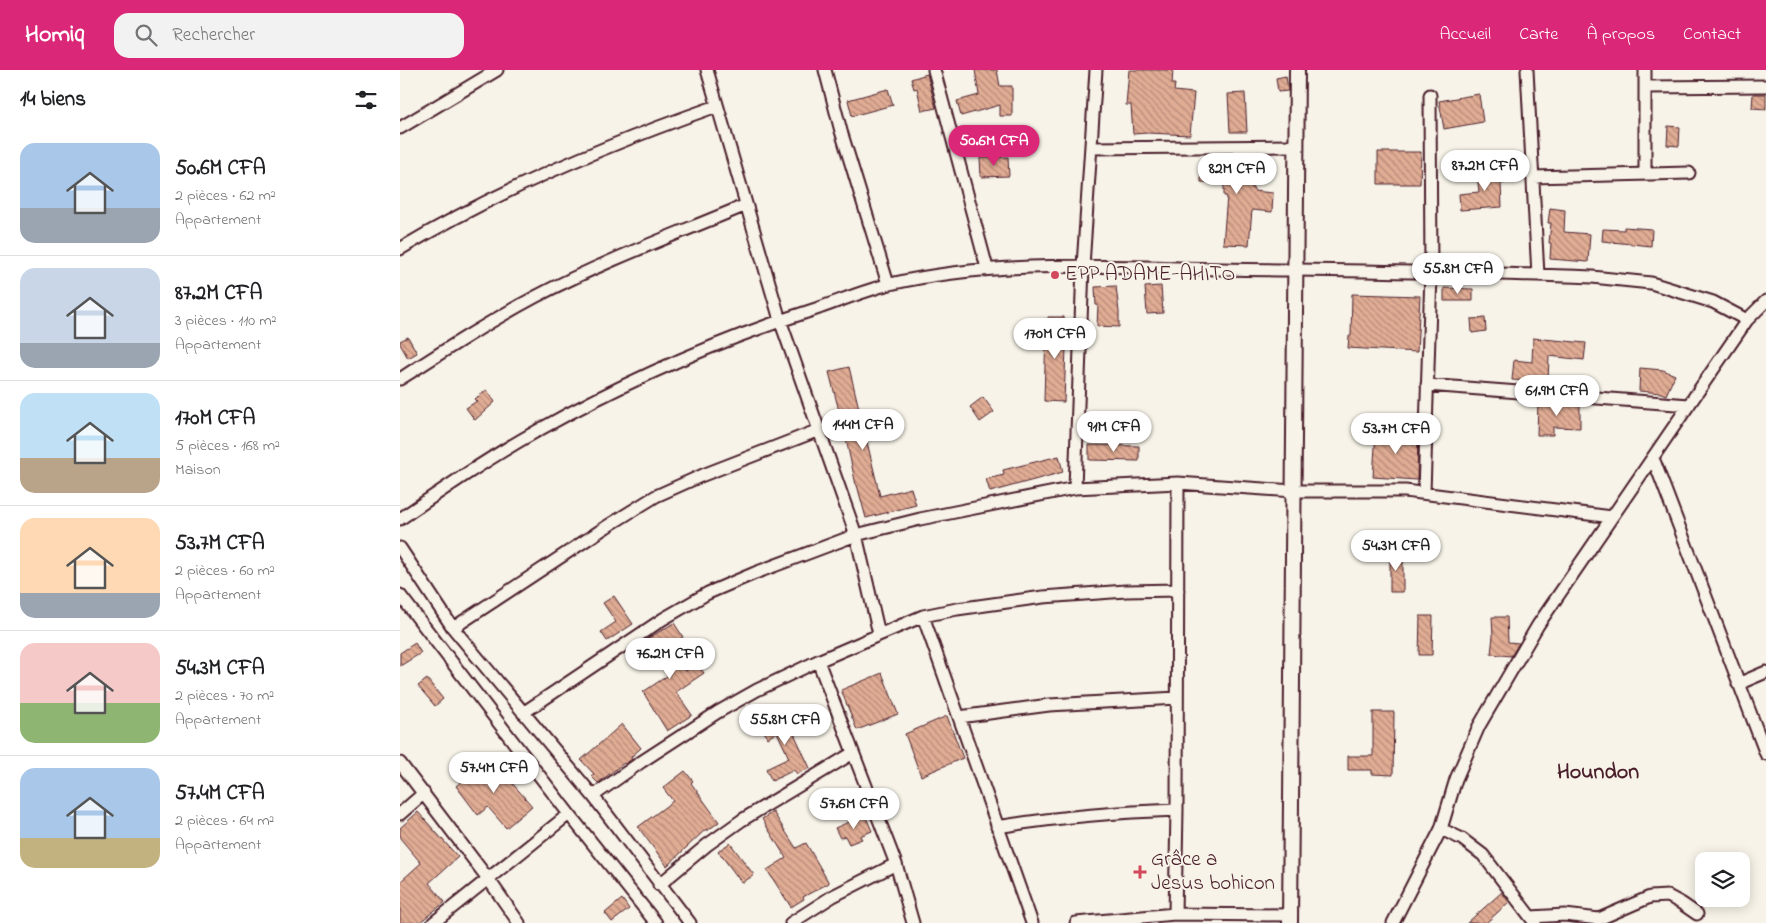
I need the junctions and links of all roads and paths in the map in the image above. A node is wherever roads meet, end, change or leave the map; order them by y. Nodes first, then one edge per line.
1 (497, 70) edge
2 (707, 70) edge
3 (825, 70) edge
4 (934, 70) edge
5 (1096, 70) edge
6 (1297, 70) edge
7 (1527, 70) edge
8 (1645, 70) edge
9 (1766, 86) edge
10 (1645, 87) junction
11 (1430, 95) dead end
12 (717, 106) junction
13 (400, 128) edge
14 (1297, 146) junction
15 (1091, 148) junction
16 (1689, 173) dead end
17 (1646, 174) junction
18 (1532, 177) junction
19 (746, 205) junction
20 (400, 249) edge
21 (1083, 266) junction
22 (987, 268) junction
23 (1296, 270) junction
24 (1431, 273) junction
25 (1538, 275) junction
26 (888, 284) junction
27 (1766, 301) edge
28 (780, 320) junction
29 (1747, 320) junction
30 (400, 379) edge
31 (1428, 385) junction
32 (1689, 405) junction
33 (820, 430) junction
34 (1653, 458) junction
35 (1178, 483) junction
36 (1074, 488) junction
37 (1294, 491) junction
38 (1424, 493) junction
39 (1612, 517) junction
40 (400, 519) edge
41 (856, 535) junction
42 (400, 548) edge
43 (1178, 590) junction
44 (400, 595) edge
45 (923, 616) junction
46 (453, 628) junction
47 (879, 634) junction
48 (818, 661) junction
49 (1766, 672) edge
50 (1738, 684) junction
51 (1177, 698) junction
52 (523, 712) junction
53 (959, 717) junction
54 (853, 753) junction
55 (1766, 754) edge
56 (400, 763) edge
57 (424, 793) junction
58 (593, 796) junction
59 (1178, 810) junction
60 (400, 814) edge
61 (570, 814) junction
62 (997, 827) junction
63 (1441, 829) junction
64 (896, 864) junction
65 (489, 880) junction
66 (659, 885) junction
67 (1175, 914) junction
68 (1697, 914) dead end
69 (1290, 920) edge
70 (1533, 920) edge
71 (434, 923) edge
72 (519, 923) edge
73 (656, 923) edge
74 (690, 923) edge
75 (791, 923) edge
76 (913, 923) edge
77 (1032, 923) edge
78 (1076, 923) edge
79 (1393, 923) edge

1 - 13 street
2 - 12 street
3 - 26 street
4 - 22 street
5 - 15 street
6 - 14 main road
7 - 18 street
8 - 10 street
9 - 10 street
10 - 17 street
11 - 24 street
12 - 19 street
12 - 20 street
14 - 15 street
14 - 23 main road
15 - 21 street
16 - 17 street
17 - 18 street
18 - 25 street
19 - 28 street
19 - 30 street
21 - 22 street
21 - 23 street
21 - 36 street
22 - 26 street
23 - 24 street
23 - 37 main road
24 - 25 street
24 - 31 street
25 - 29 street
26 - 28 street
27 - 29 street
28 - 33 street
28 - 40 street
29 - 32 street
31 - 32 street
31 - 38 street
32 - 34 street
33 - 41 street
33 - 46 street
34 - 39 street
34 - 50 street
35 - 36 street
35 - 37 street
35 - 43 street
36 - 41 street
37 - 38 street
37 - 69 main road
38 - 39 street
39 - 63 street
41 - 47 street
41 - 52 street
42 - 46 street
43 - 45 street
43 - 51 street
44 - 61 street
45 - 47 street
45 - 53 street
46 - 52 street
47 - 48 street
48 - 54 street
48 - 58 street
49 - 50 street
50 - 55 street
51 - 53 street
51 - 59 street
52 - 58 street
53 - 62 street
54 - 64 street
54 - 66 street
56 - 57 street
57 - 60 street
57 - 65 street
58 - 66 street
59 - 62 street
59 - 67 street
61 - 65 street
61 - 73 street
62 - 77 street
63 - 70 street
63 - 79 street
64 - 75 street
64 - 76 street
65 - 71 street
65 - 72 street
66 - 74 street
67 - 69 street
67 - 78 street
68 - 70 street

